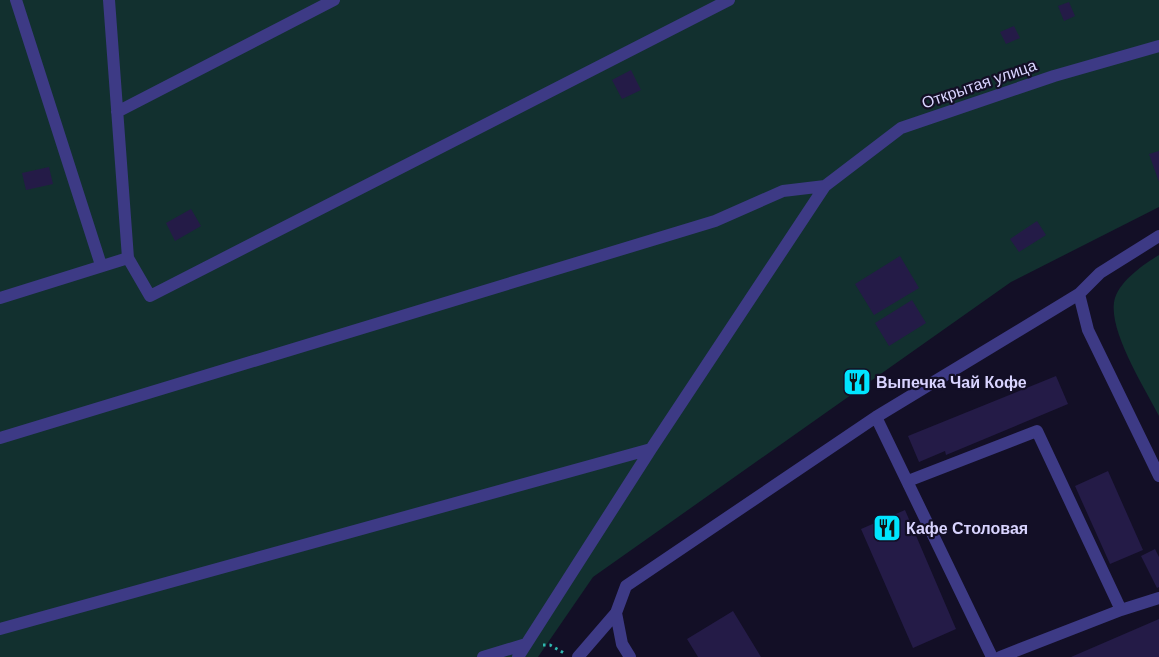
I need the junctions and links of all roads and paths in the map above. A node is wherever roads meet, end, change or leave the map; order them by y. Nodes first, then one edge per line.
1 (16, 0) edge
2 (109, 0) edge
3 (334, 0) edge
4 (729, 0) edge
5 (1159, 46) edge
6 (117, 112) junction
7 (825, 186) junction
8 (1159, 236) edge
9 (128, 258) junction
10 (101, 265) junction
11 (1080, 294) junction
12 (0, 298) edge
13 (876, 417) junction
14 (0, 438) edge
15 (651, 449) junction
16 (1159, 476) edge
17 (908, 481) junction
18 (1159, 598) edge
19 (1121, 610) junction
20 (616, 613) junction
21 (0, 629) edge
22 (526, 644) junction
23 (574, 656) edge
24 (483, 657) edge
25 (518, 657) edge
26 (630, 657) edge
27 (992, 657) edge
28 (1000, 657) edge

1 - 10 street
2 - 6 street
3 - 6 street
4 - 9 street
5 - 7 street, Открытая улица
6 - 9 street
7 - 14 street
7 - 15 street
8 - 11 street
9 - 10 street
10 - 12 street
11 - 13 street
11 - 16 street
13 - 17 street
13 - 20 street
15 - 21 street
15 - 22 street
17 - 19 street
17 - 27 street
18 - 19 street
19 - 28 street
20 - 23 street
20 - 26 street
22 - 23 path
22 - 24 street
22 - 25 street

